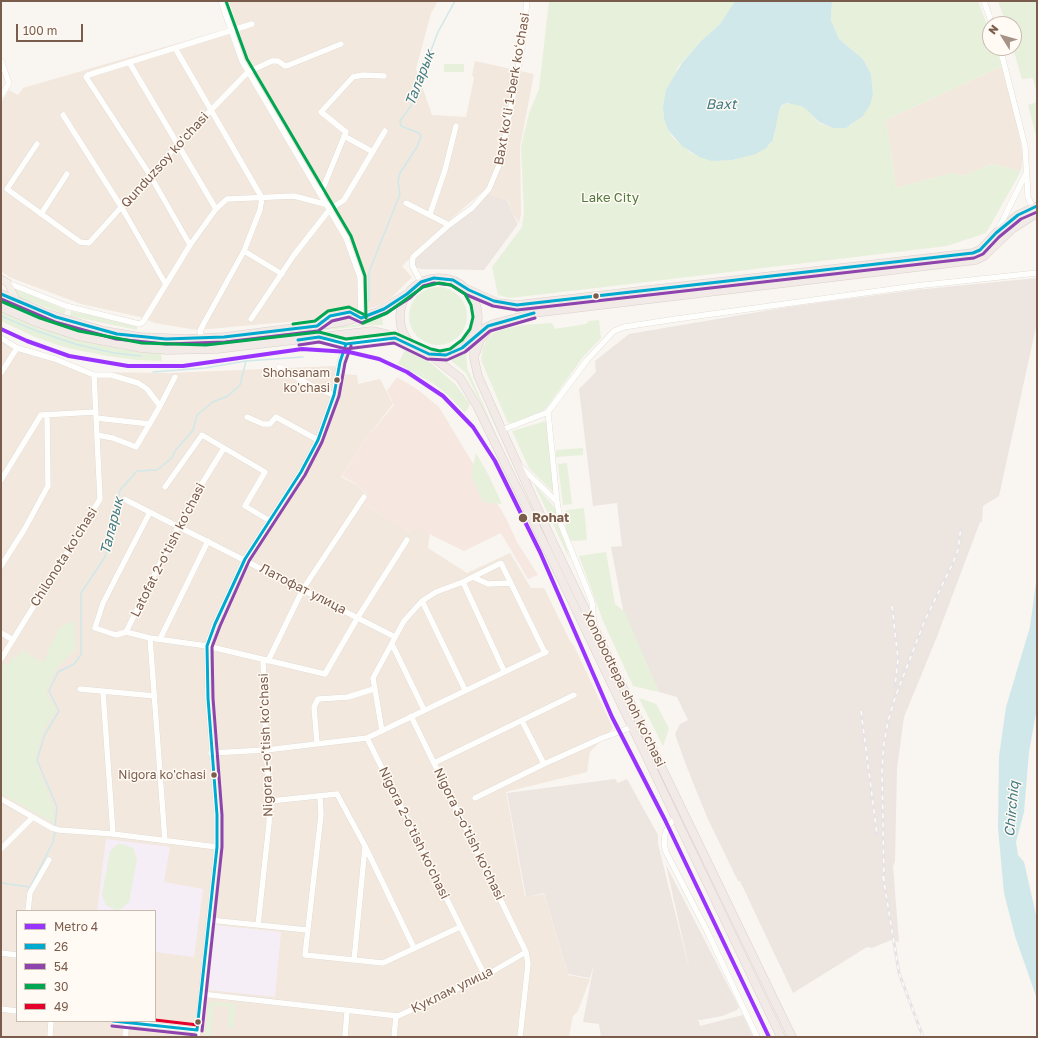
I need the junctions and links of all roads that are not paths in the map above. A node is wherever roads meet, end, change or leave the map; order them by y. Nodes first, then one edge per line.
1 (221, 1) edge
2 (527, 1) edge
3 (984, 1) edge
4 (989, 16) edge
5 (252, 24) dead end
6 (231, 30) junction
7 (341, 44) dead end
8 (175, 48) junction
9 (1002, 56) edge
10 (1, 61) edge
11 (129, 62) junction
12 (248, 72) junction
13 (384, 76) dead end
14 (1, 96) edge
15 (212, 109) junction
16 (62, 115) dead end
17 (456, 126) dead end
18 (386, 130) dead end
19 (344, 136) junction
20 (37, 144) dead end
21 (179, 144) junction
22 (373, 152) junction
23 (67, 174) dead end
24 (150, 175) junction
25 (1026, 175) junction
26 (321, 193) junction
27 (262, 198) junction
28 (406, 203) dead end
29 (329, 207) junction
30 (122, 208) junction
31 (216, 209) junction
32 (1036, 209) edge
33 (41, 214) junction
34 (430, 214) junction
35 (448, 225) junction
36 (996, 233) junction
37 (190, 245) junction
38 (244, 251) junction
39 (1037, 273) edge
40 (282, 274) junction
41 (1, 279) edge
42 (421, 282) junction
43 (8, 283) junction
44 (165, 283) junction
45 (469, 290) junction
46 (1, 294) edge
47 (408, 294) junction
48 (17, 302) junction
49 (1, 307) edge
50 (361, 318) junction
51 (251, 319) dead end
52 (500, 321) junction
53 (139, 324) junction
54 (141, 337) junction
55 (319, 337) junction
56 (472, 337) junction
57 (1, 338) edge
58 (201, 338) junction
59 (395, 338) junction
60 (346, 344) junction
61 (17, 348) junction
62 (417, 349) junction
63 (428, 354) junction
64 (474, 358) junction
65 (279, 367) dead end
66 (1, 374) edge
67 (94, 375) junction
68 (175, 377) dead end
69 (334, 395) junction
70 (160, 406) junction
71 (548, 412) junction
72 (47, 415) junction
73 (96, 415) junction
74 (246, 417) dead end
75 (150, 424) junction
76 (502, 430) junction
77 (97, 435) junction
78 (318, 440) junction
79 (224, 448) junction
80 (517, 463) junction
81 (1, 480) edge
82 (165, 487) dead end
83 (364, 497) dead end
84 (124, 499) dead end
85 (557, 502) junction
86 (150, 512) junction
87 (270, 521) junction
88 (178, 526) junction
89 (407, 540) dead end
90 (208, 541) junction
91 (245, 560) junction
92 (1, 566) edge
93 (473, 577) junction
94 (463, 582) junction
95 (511, 583) junction
96 (303, 588) junction
97 (422, 601) junction
98 (358, 617) junction
99 (595, 629) junction
100 (126, 632) junction
101 (586, 632) junction
102 (1, 633) edge
103 (395, 637) junction
104 (150, 638) junction
105 (160, 639) junction
106 (13, 640) junction
107 (392, 644) junction
108 (208, 646) junction
109 (1, 659) edge
110 (265, 660) junction
111 (504, 671) junction
112 (80, 689) dead end
113 (374, 689) junction
114 (466, 690) junction
115 (103, 692) junction
116 (574, 695) dead end
117 (155, 696) junction
118 (424, 710) junction
119 (411, 716) junction
120 (522, 721) junction
121 (632, 727) junction
122 (382, 731) junction
123 (367, 738) junction
124 (317, 743) junction
125 (266, 750) junction
126 (211, 753) junction
127 (434, 763) junction
128 (544, 764) junction
129 (320, 796) junction
130 (475, 798) dead end
131 (1, 799) edge
132 (270, 801) junction
133 (33, 817) junction
134 (676, 817) junction
135 (113, 834) junction
136 (165, 841) junction
137 (365, 846) junction
138 (218, 847) junction
139 (1, 850) edge
140 (49, 860) dead end
141 (28, 910) edge
142 (209, 920) junction
143 (258, 925) junction
144 (460, 927) junction
145 (307, 930) junction
146 (414, 948) junction
147 (526, 952) junction
148 (1, 954) edge
149 (16, 955) edge
150 (354, 960) junction
151 (485, 976) junction
152 (201, 994) junction
153 (1, 1010) edge
154 (16, 1010) edge
155 (347, 1011) junction
156 (396, 1016) junction
157 (51, 1022) edge
158 (120, 1022) edge
159 (126, 1023) junction
160 (197, 1030) junction
161 (50, 1037) edge
162 (125, 1037) edge
163 (196, 1037) edge
164 (345, 1037) edge
165 (394, 1037) edge
166 (520, 1037) edge
167 (757, 1037) edge
168 (780, 1037) edge
169 (792, 1037) edge

1 - 6 street
2 - 35 street, Baxt ko‘li 1-berk koʻchasi
3 - 4 street
5 - 6 street
6 - 8 street
6 - 12 street
7 - 12 street
8 - 11 street
8 - 15 street
9 - 25 street
10 - 14 street
11 - 21 street
11 - 24 street
12 - 15 street, Qunduzsoy ko'chasi
12 - 26 street
13 - 19 street
15 - 21 street, Qunduzsoy ko'chasi
15 - 27 street
16 - 30 street
17 - 34 street
18 - 22 street
19 - 22 street
19 - 26 street
20 - 33 street
21 - 24 street, Qunduzsoy ko'chasi
21 - 31 street
22 - 29 street
23 - 33 street
24 - 30 street, Qunduzsoy ko'chasi
24 - 37 street
25 - 32 street
25 - 36 street
26 - 29 street
27 - 29 street
27 - 31 street
27 - 38 street
28 - 34 street
29 - 40 street
29 - 50 street
30 - 33 street, Qunduzsoy ko'chasi
30 - 44 street
31 - 37 street
32 - 36 highway
32 - 52 highway
34 - 35 street
35 - 42 street, Baxt ko‘li 1-berk koʻchasi
36 - 45 highway
37 - 44 street
38 - 40 street
38 - 58 street
39 - 71 street
40 - 51 street
41 - 43 main road
42 - 45 highway
42 - 47 highway
43 - 48 main road
43 - 53 street
44 - 53 street
45 - 56 highway
46 - 48 highway
47 - 50 highway
47 - 62 highway
48 - 54 highway
49 - 55 highway
50 - 58 highway
52 - 56 highway
52 - 64 highway
53 - 54 street
54 - 58 highway
55 - 59 highway
55 - 60 street
56 - 63 highway
56 - 64 highway, Xonobodtepa shoh ko'chasi
57 - 61 street
59 - 60 street
59 - 62 highway
60 - 69 street
61 - 66 street
61 - 67 street
62 - 63 highway
63 - 101 highway, Xonobodtepa shoh ko'chasi
64 - 76 highway, Xonobodtepa shoh ko'chasi
65 - 69 street
67 - 70 street
67 - 73 street, Chilonota ko'chasi
68 - 70 street
69 - 78 street
70 - 75 street
71 - 76 street
71 - 85 street
72 - 73 street
72 - 81 street
72 - 92 street
73 - 75 street
73 - 77 street, Chilonota ko'chasi
74 - 78 street
75 - 77 street
76 - 80 highway, Xonobodtepa shoh ko'chasi
77 - 106 street, Chilonota ko'chasi
78 - 87 street
79 - 82 street
79 - 87 street
79 - 88 street, Latofat 2-o'tish ko'chasi
80 - 85 street
80 - 99 highway, Xonobodtepa shoh ko'chasi
83 - 96 street
84 - 86 street, Латофат улица
85 - 99 street
86 - 88 street, Латофат улица
86 - 100 street
87 - 91 street
88 - 90 street, Латофат улица
88 - 100 street, Latofat 2-o'tish ko'chasi
89 - 98 street
90 - 91 street, Латофат улица
90 - 105 street
91 - 96 street, Латофат улица
91 - 108 street
93 - 94 street
93 - 95 street
93 - 95 street
94 - 97 street
94 - 111 street
95 - 111 street
96 - 98 street, Латофат улица
96 - 110 street
97 - 103 street
97 - 114 street
98 - 103 street, Латофат улица
98 - 110 street
99 - 101 highway
99 - 169 highway, Xonobodtepa shoh ko'chasi
100 - 104 street
101 - 121 highway, Xonobodtepa shoh ko'chasi
102 - 106 street
103 - 107 street
104 - 105 street
104 - 117 street
105 - 108 street
106 - 109 street, Chilonota ko'chasi
107 - 113 street
107 - 118 street
108 - 110 street
108 - 126 street
110 - 125 street, Nigora 1-o'tish ko'chasi
111 - 114 street
112 - 115 street
113 - 122 street
113 - 124 street
114 - 118 street
115 - 117 street
115 - 135 street
116 - 120 street
117 - 136 street
118 - 119 street
119 - 122 street
119 - 127 street, Nigora 3-o'tish ko'chasi
120 - 127 street
120 - 128 street
121 - 128 street
121 - 134 highway, Xonobodtepa shoh ko'chasi
122 - 123 street
123 - 124 street
123 - 144 street, Nigora 2-o'tish ko'chasi
124 - 125 street
125 - 126 street
125 - 132 street, Nigora 1-o'tish ko'chasi
126 - 138 street
127 - 147 street, Nigora 3-o'tish ko'chasi
128 - 130 street
129 - 132 street
129 - 137 street
129 - 145 street
131 - 133 street
132 - 143 street, Nigora 1-o'tish ko'chasi
133 - 135 street
133 - 139 street
134 - 167 street
134 - 168 highway, Xonobodtepa shoh ko'chasi
135 - 136 street
136 - 138 street
137 - 146 street
137 - 150 street
138 - 142 street
140 - 141 street
142 - 143 street
142 - 152 street
143 - 145 street
144 - 146 street
144 - 151 street, Nigora 2-o'tish ko'chasi
145 - 150 street
146 - 150 street
147 - 151 street, Куклам улица
147 - 166 street
148 - 149 street
151 - 156 street, Куклам улица
152 - 155 street
152 - 160 street
153 - 154 street
155 - 156 street
155 - 164 street
156 - 165 street, Куклам улица
157 - 161 street
158 - 159 street
159 - 160 street
159 - 162 street
160 - 163 street

